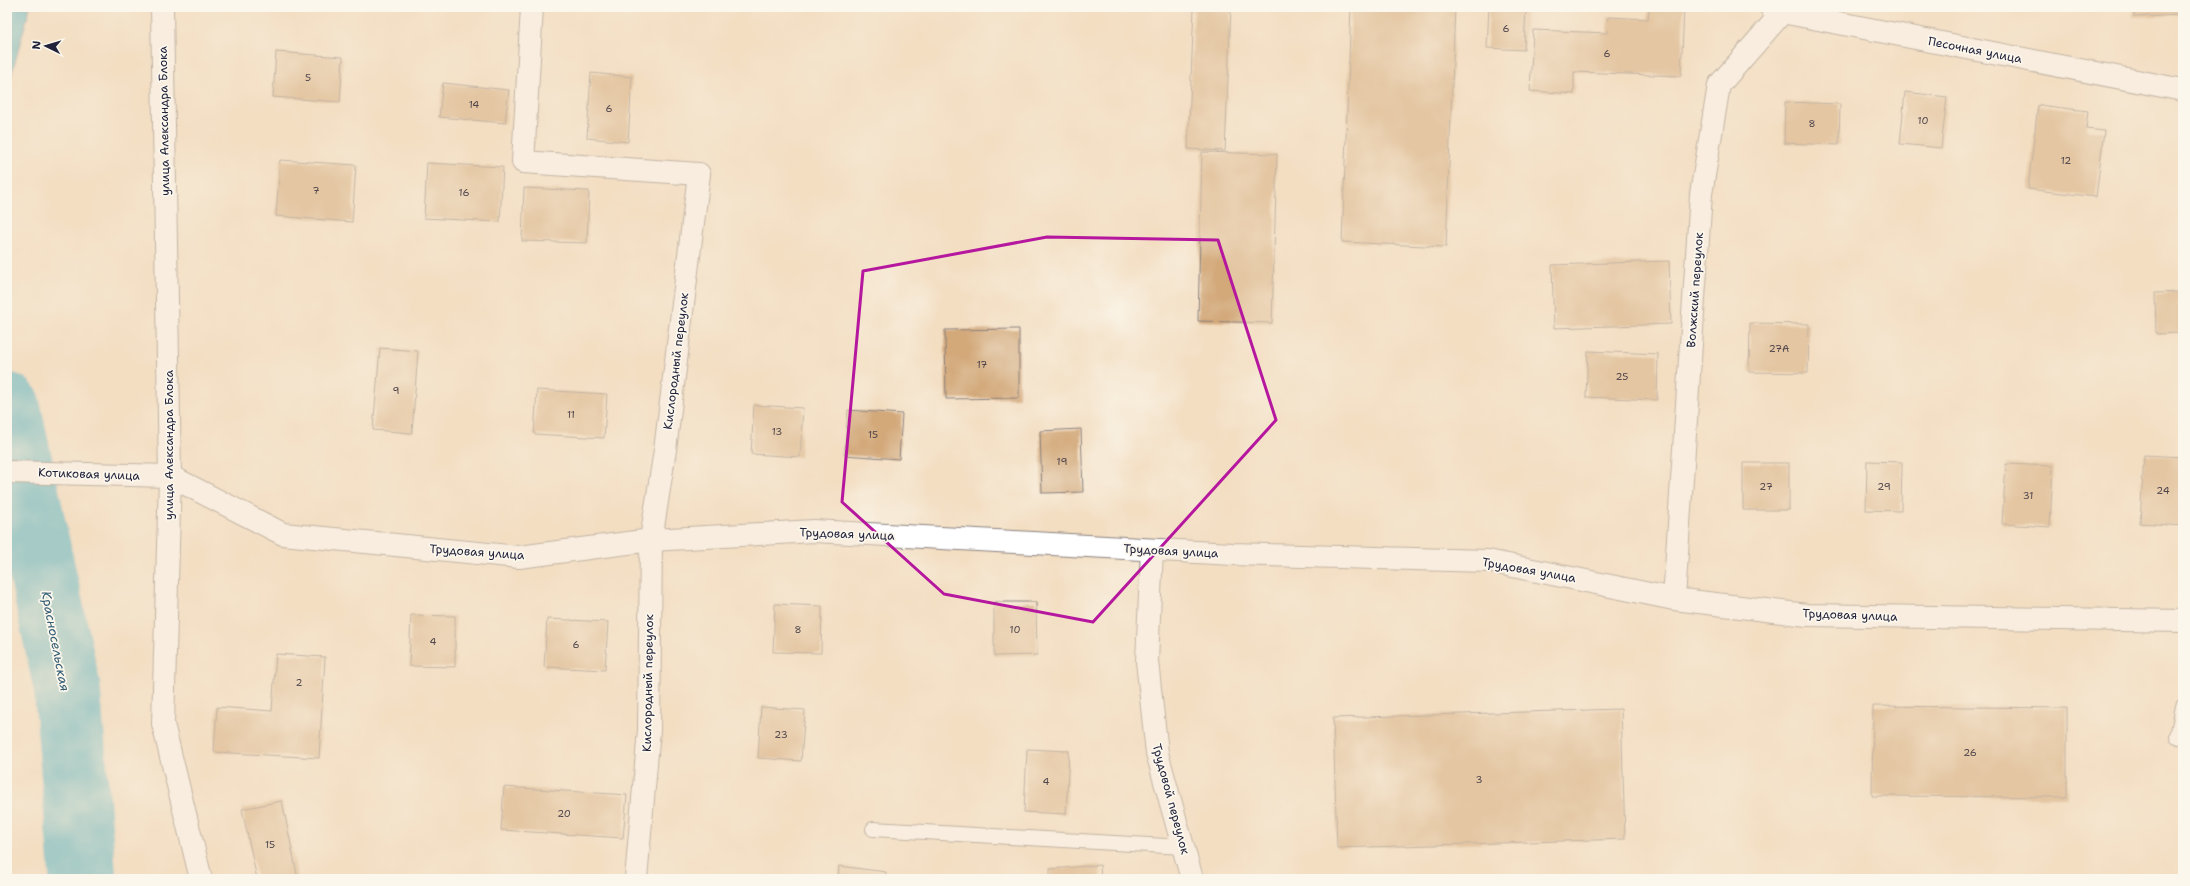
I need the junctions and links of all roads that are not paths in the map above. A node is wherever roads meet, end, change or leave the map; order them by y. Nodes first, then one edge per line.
1 (162, 7) edge
2 (532, 7) edge
3 (1779, 9) edge
4 (2183, 90) edge
5 (7, 472) edge
6 (170, 476) junction
7 (651, 540) junction
8 (1152, 550) junction
9 (1674, 599) junction
10 (2183, 622) edge
11 (2183, 706) edge
12 (2177, 737) dead end
13 (873, 829) dead end
14 (1183, 847) junction
15 (201, 879) edge
16 (636, 879) edge
17 (1192, 879) edge

1 - 6 street, улица Александра Блока
2 - 7 street, Кислородный переулок
3 - 4 street, Песочная улица
3 - 9 street, Волжский переулок
5 - 6 street, Котиковая улица
6 - 7 street, Трудовая улица
6 - 15 street, улица Александра Блока
7 - 8 street, Трудовая улица
7 - 16 street, Кислородный переулок
8 - 9 street, Трудовая улица
8 - 14 street, Трудовой переулок
9 - 10 street, Трудовая улица
11 - 12 lane
13 - 14 lane
14 - 17 street, Трудовой переулок

